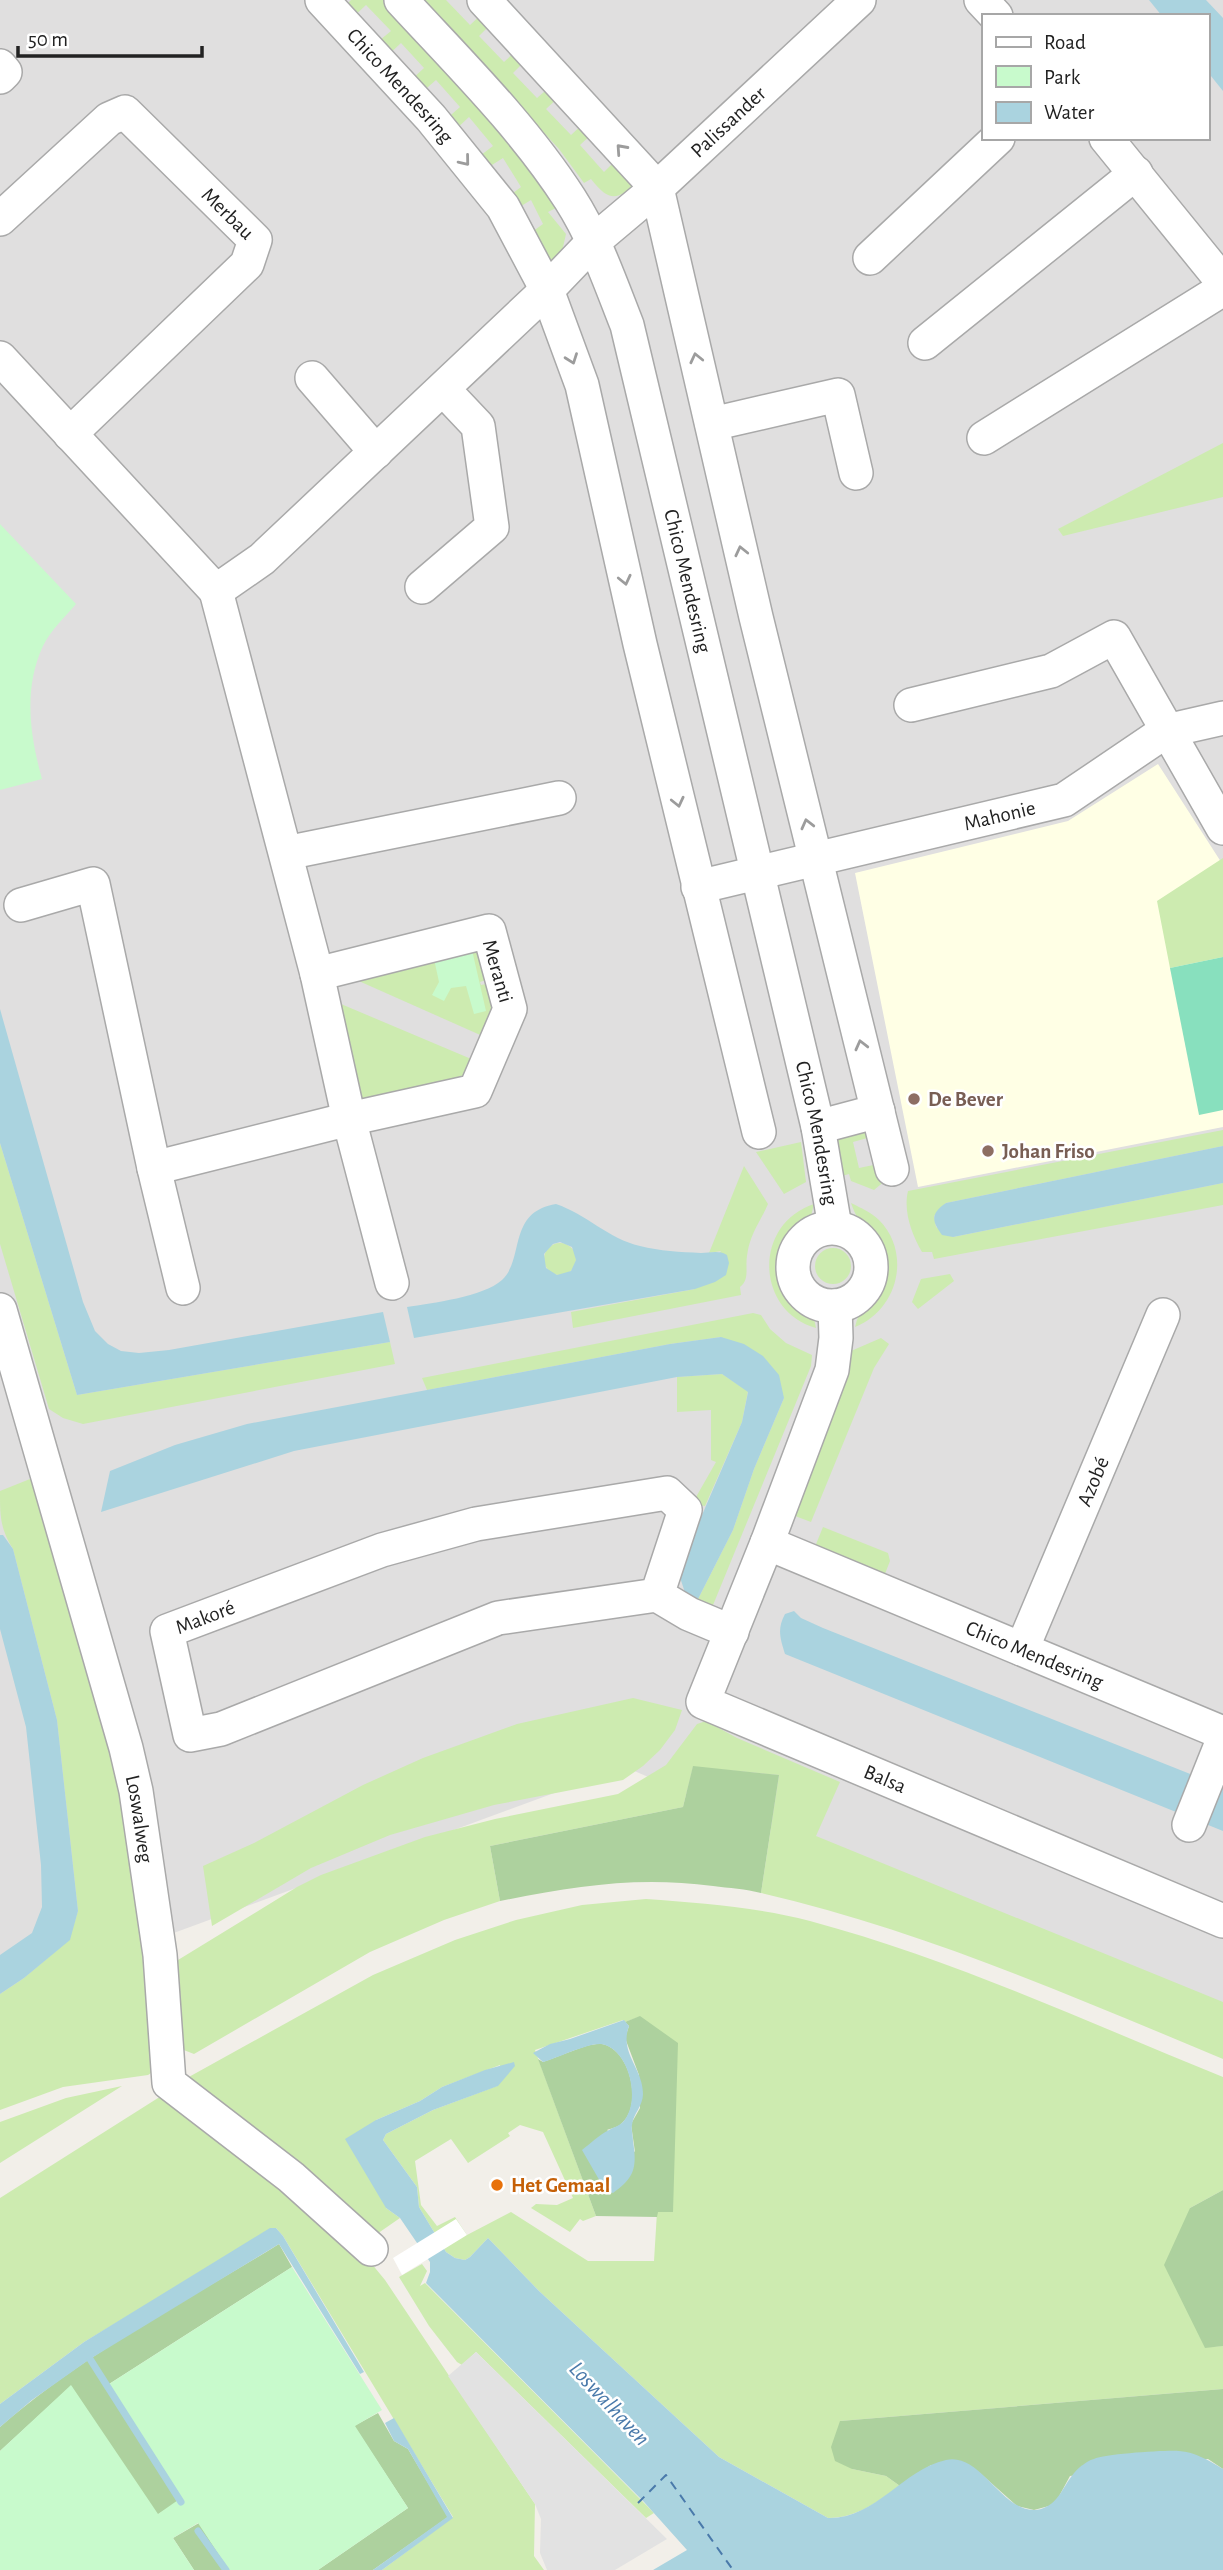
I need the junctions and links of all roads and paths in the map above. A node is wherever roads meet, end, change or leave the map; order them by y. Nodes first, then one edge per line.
1 (322, 0) edge
2 (401, 0) edge
3 (484, 0) edge
4 (859, 0) edge
5 (981, 0) edge
6 (994, 14) edge
7 (996, 140) edge
8 (1108, 140) edge
9 (1136, 173) junction
10 (657, 188) junction
11 (0, 219) edge
12 (594, 241) junction
13 (870, 258) dead end
14 (1223, 282) edge
15 (1223, 289) edge
16 (547, 290) junction
17 (925, 343) dead end
18 (0, 358) edge
19 (312, 378) dead end
20 (443, 389) junction
21 (712, 424) junction
22 (70, 434) junction
23 (984, 438) dead end
24 (376, 452) junction
25 (856, 473) dead end
26 (422, 587) dead end
27 (216, 591) junction
28 (911, 705) dead end
29 (1223, 718) edge
30 (1166, 731) junction
31 (559, 797) dead end
32 (1223, 828) edge
33 (286, 853) junction
34 (815, 860) junction
35 (757, 874) junction
36 (698, 887) junction
37 (21, 905) dead end
38 (317, 974) junction
39 (878, 1111) junction
40 (349, 1119) junction
41 (818, 1127) junction
42 (759, 1132) dead end
43 (154, 1168) junction
44 (892, 1169) dead end
45 (835, 1227) junction
46 (392, 1283) dead end
47 (183, 1288) dead end
48 (835, 1306) junction
49 (0, 1310) edge
50 (1163, 1315) dead end
51 (767, 1544) junction
52 (657, 1595) junction
53 (732, 1632) junction
54 (1022, 1649) junction
55 (1223, 1733) edge
56 (1217, 1754) edge
57 (1189, 1825) dead end
58 (1223, 1921) edge
59 (371, 2249) dead end

1 -> 16 street, Chico Mendesring
2 - 12 street, Chico Mendesring
10 -> 3 street
4 - 10 street, Palissander
5 - 6 street
7 - 13 street
8 - 9 street
9 - 14 street
9 - 17 street
10 - 12 street, Palissander
21 -> 10 street
11 - 22 street, Merbau
12 - 16 street
12 - 35 street, Chico Mendesring
15 - 23 street
16 - 20 street
16 -> 36 street, Chico Mendesring
18 - 22 street
19 - 24 street
20 - 24 street
20 - 26 street
21 - 25 street
34 -> 21 street
22 - 27 street
24 - 27 street
27 - 33 street
28 - 30 street
29 - 30 street, Mahonie
30 - 32 street
30 - 34 street, Mahonie
31 - 33 street
33 - 38 street
34 - 35 street, Mahonie
39 -> 34 street
35 - 36 street, Mahonie
35 - 41 street, Chico Mendesring
36 - 42 street, Chico Mendesring
37 - 43 street
38 - 40 street
38 - 40 street, Meranti
39 - 41 street
39 - 44 street
40 - 43 street, Meranti
40 - 46 street
41 - 45 street, Chico Mendesring
43 - 47 street
45 - 48 street
45 - 48 street
48 - 51 street
49 - 59 street, Loswalweg
50 - 54 street, Azobé
51 - 53 street, Balsa
51 - 54 street, Chico Mendesring
52 - 52 street, Makoré
52 - 53 street
53 - 58 street, Balsa
54 - 55 street, Chico Mendesring
56 - 57 street

